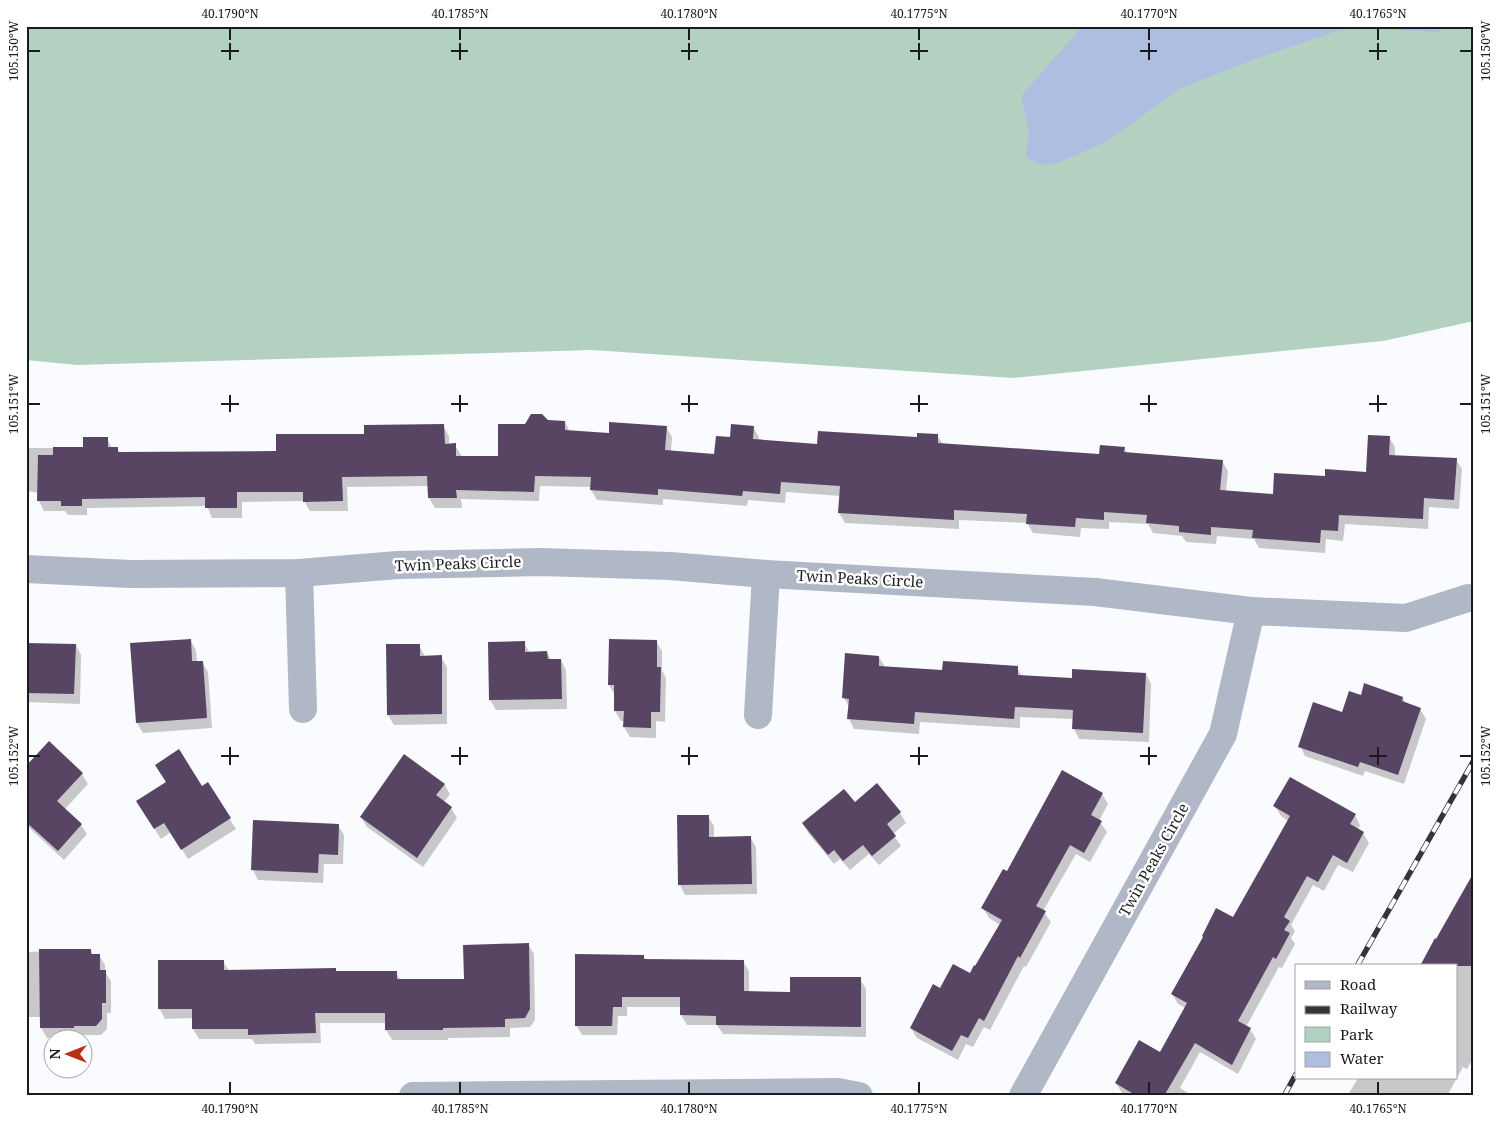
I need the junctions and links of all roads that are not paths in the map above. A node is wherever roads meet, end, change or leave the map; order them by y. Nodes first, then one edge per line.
1 (26, 569) edge
2 (300, 573) junction
3 (766, 574) junction
4 (1468, 598) dead end
5 (1251, 611) junction
6 (303, 709) dead end
7 (758, 715) dead end
8 (413, 1096) edge
9 (859, 1096) edge
10 (1023, 1096) edge

1 - 2 street, Twin Peaks Circle
2 - 3 street, Twin Peaks Circle
2 - 6 street
3 - 5 street, Twin Peaks Circle
3 - 7 street
4 - 5 street, Twin Peaks Circle
5 - 10 street, Twin Peaks Circle
8 - 9 street

